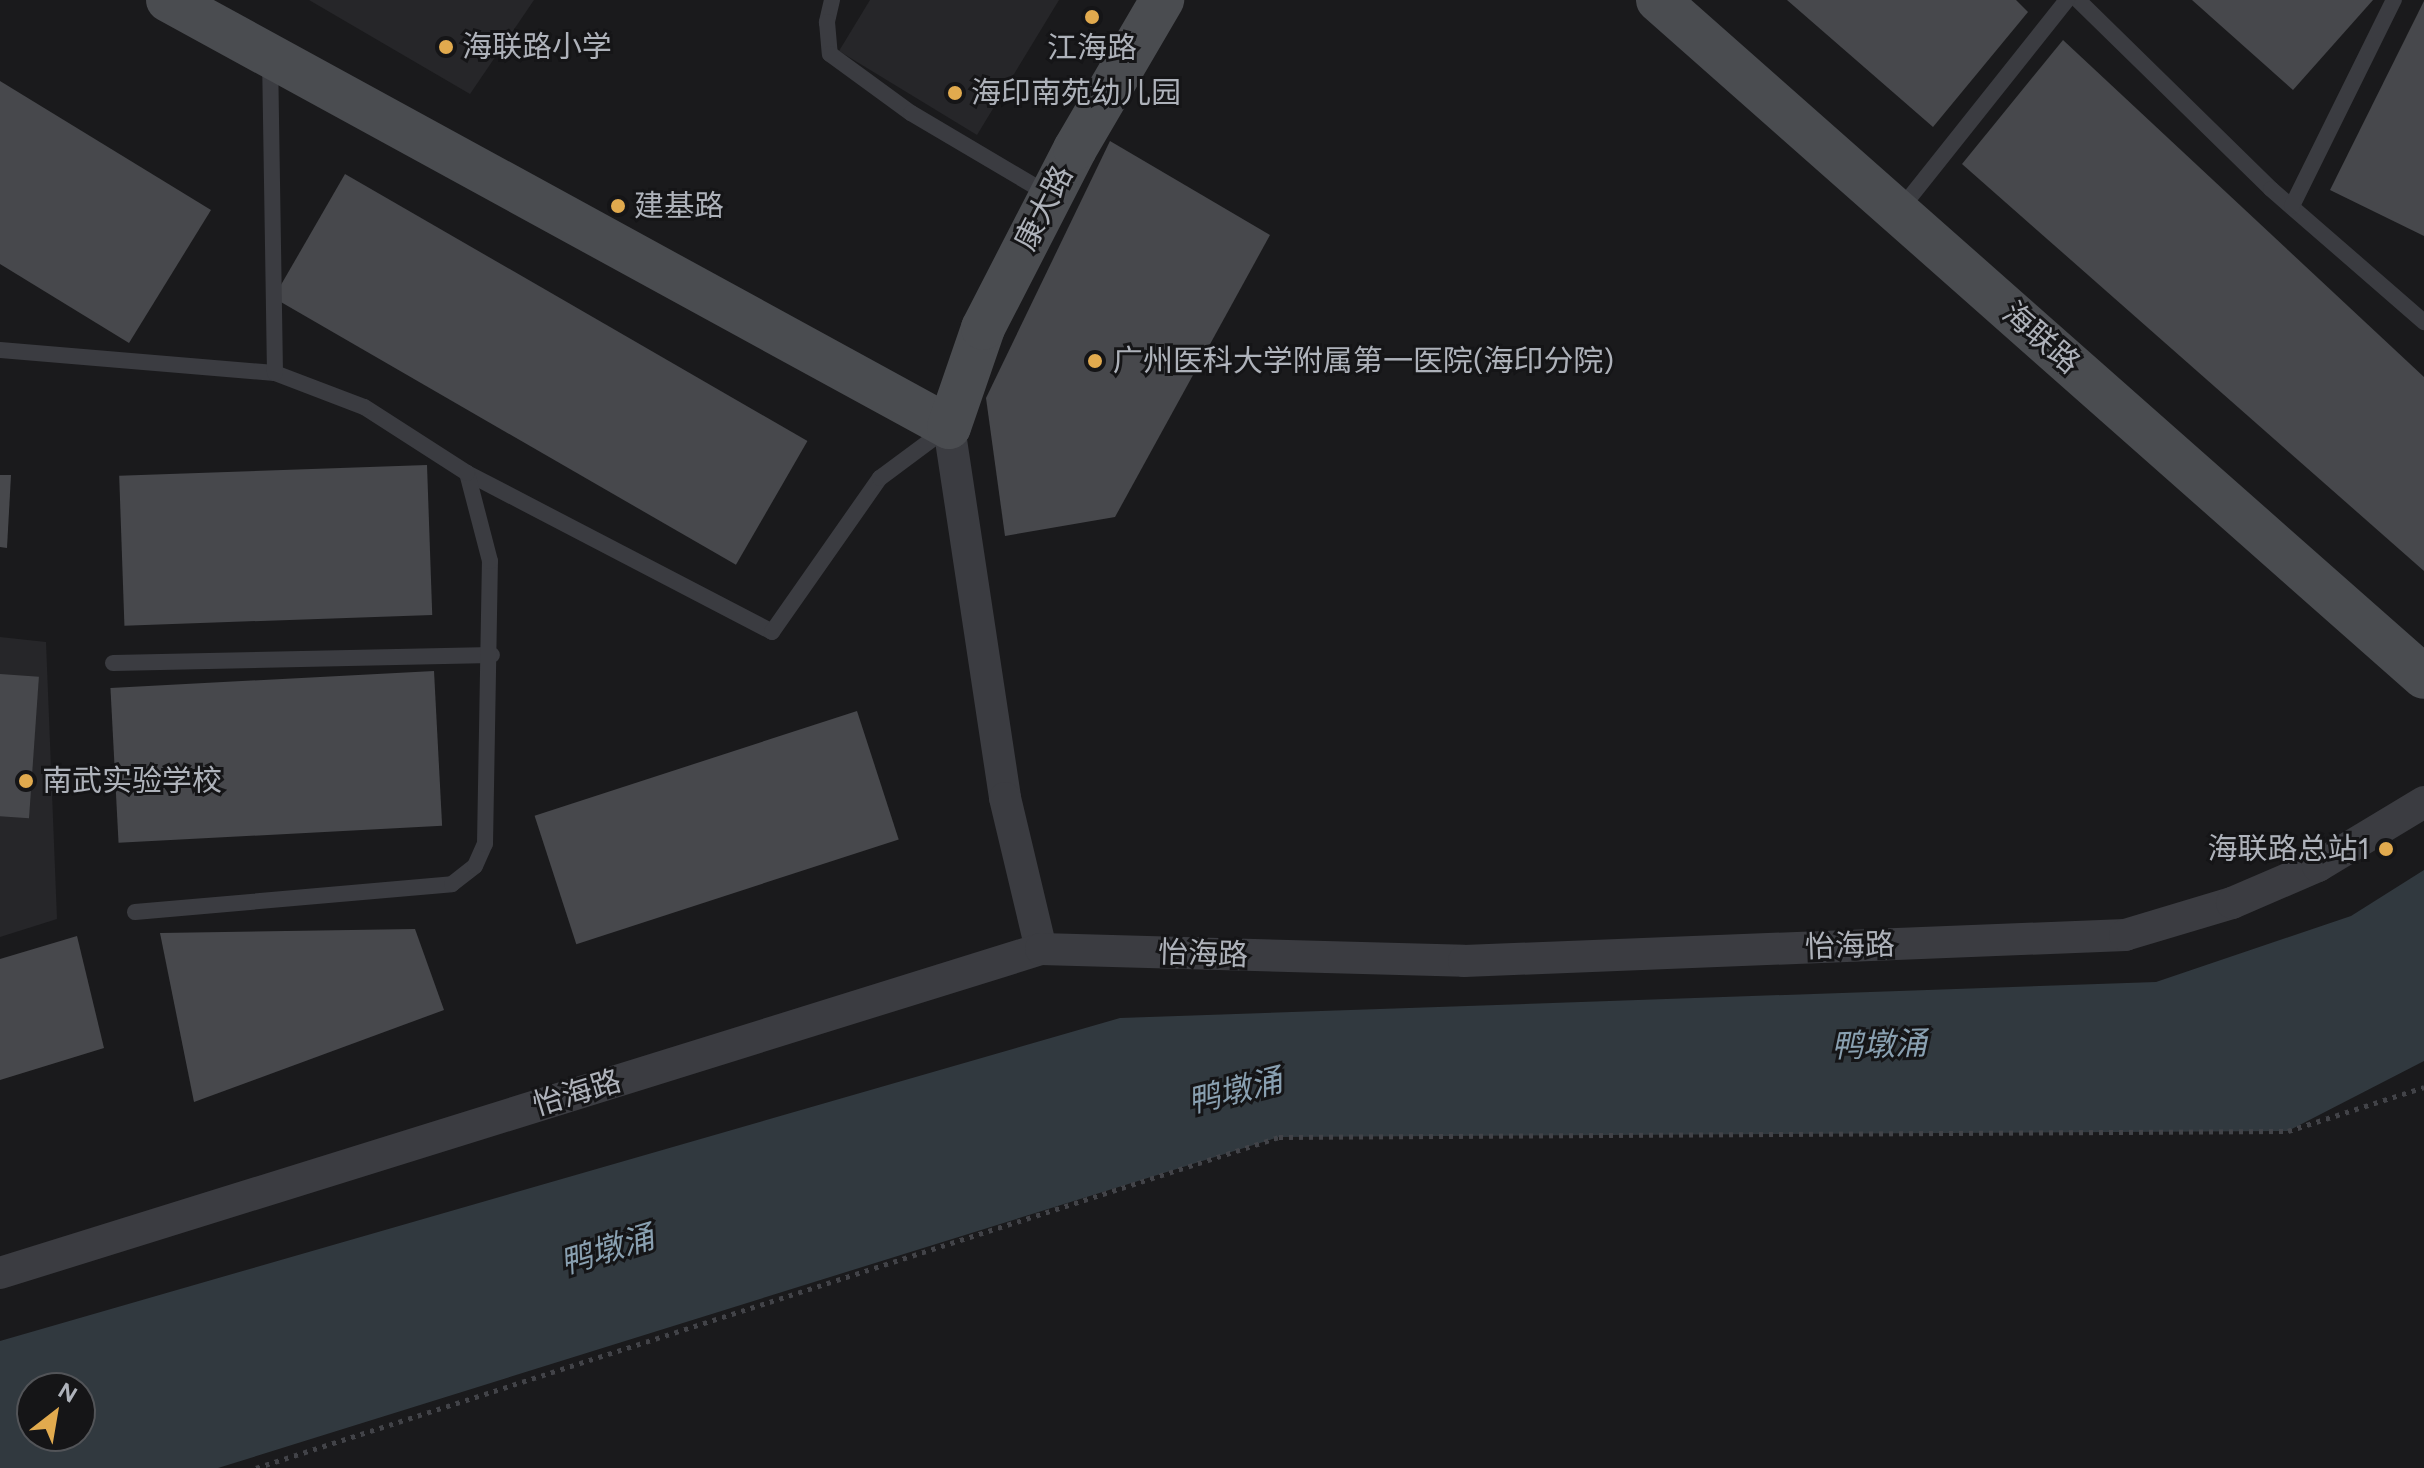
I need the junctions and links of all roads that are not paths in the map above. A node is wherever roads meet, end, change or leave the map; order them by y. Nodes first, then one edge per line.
1 (832, 0) edge
2 (1162, 0) edge
3 (1658, 0) edge
4 (2067, 0) edge
5 (2078, 0) edge
6 (2394, 0) edge
7 (193, 6) edge
8 (270, 57) junction
9 (1051, 196) junction
10 (2292, 206) junction
11 (1898, 212) junction
12 (2424, 322) edge
13 (0, 350) edge
14 (275, 373) junction
15 (949, 427) junction
16 (467, 473) junction
17 (492, 655) junction
18 (113, 663) dead end
19 (2424, 677) edge
20 (2424, 802) edge
21 (135, 912) dead end
22 (1041, 949) junction
23 (0, 1273) edge

1 - 9 lane
2 - 9 street, 康大路
3 - 11 street, 海联路
4 - 11 lane
5 - 10 lane
6 - 10 lane
7 - 8 street
8 - 14 lane
8 - 15 street
9 - 15 street, 康大路
10 - 12 lane
11 - 19 street, 海联路
13 - 14 lane
14 - 16 lane
15 - 16 lane
15 - 22 street
16 - 17 lane
17 - 18 lane
17 - 21 lane
20 - 22 street, 怡海路
22 - 23 street, 怡海路

